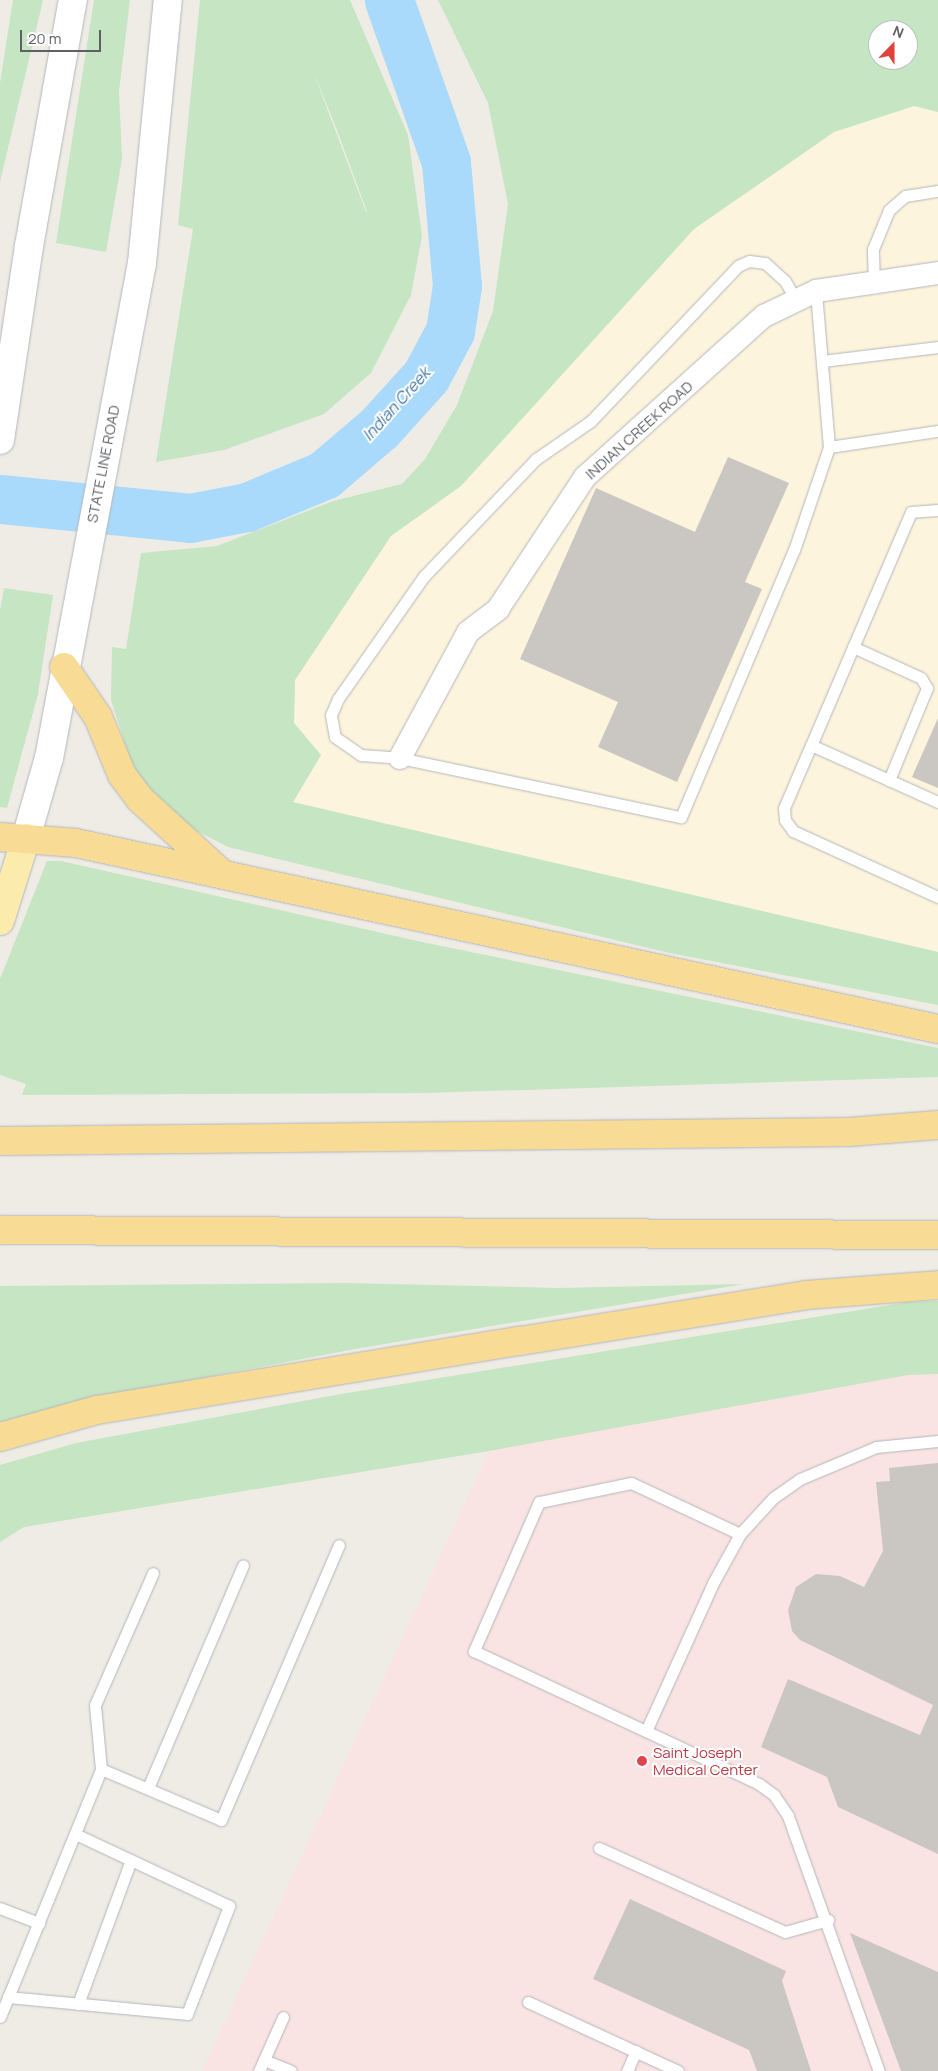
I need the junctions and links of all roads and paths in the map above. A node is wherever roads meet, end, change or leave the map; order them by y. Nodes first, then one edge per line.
1 (73, 0) edge
2 (168, 0) edge
3 (938, 191) edge
4 (938, 273) edge
5 (874, 282) junction
6 (816, 290) junction
7 (796, 300) junction
8 (938, 347) edge
9 (822, 361) junction
10 (938, 431) edge
11 (0, 440) edge
12 (829, 448) junction
13 (938, 510) edge
14 (853, 647) junction
15 (64, 667) junction
16 (810, 745) junction
17 (400, 758) junction
18 (889, 780) junction
19 (938, 802) edge
20 (13, 838) edge
21 (225, 877) junction
22 (938, 897) edge
23 (0, 921) edge
24 (938, 1029) edge
25 (938, 1125) edge
26 (4, 1141) edge
27 (0, 1230) edge
28 (938, 1235) edge
29 (938, 1285) edge
30 (0, 1437) edge
31 (938, 1442) edge
32 (740, 1534) junction
33 (338, 1545) dead end
34 (243, 1565) dead end
35 (153, 1572) dead end
36 (646, 1731) junction
37 (101, 1769) junction
38 (148, 1788) junction
39 (74, 1834) junction
40 (599, 1848) dead end
41 (131, 1860) junction
42 (0, 1908) edge
43 (828, 1920) junction
44 (39, 1923) junction
45 (8, 1997) junction
46 (528, 2002) dead end
47 (78, 2004) junction
48 (0, 2017) edge
49 (283, 2017) dead end
50 (636, 2051) junction
51 (264, 2060) junction
52 (259, 2071) edge
53 (291, 2071) edge
54 (626, 2071) edge
55 (678, 2071) edge
56 (879, 2071) edge

1 - 11 main road
2 - 15 main road, STATE LINE ROAD
3 - 5 lane
4 - 5 street, INDIAN CREEK ROAD
5 - 6 street, INDIAN CREEK ROAD
6 - 7 street, INDIAN CREEK ROAD
6 - 9 lane
7 - 17 street, INDIAN CREEK ROAD
7 - 17 lane
8 - 9 lane
9 - 12 lane
10 - 12 lane
12 - 17 lane
13 - 14 lane
14 - 16 lane
14 - 18 lane
15 - 20 main road, STATE LINE ROAD
15 - 21 highway
16 - 18 lane
16 - 22 lane
18 - 19 lane
20 - 21 highway
20 - 23 main road, STATE LINE ROAD
21 - 24 highway
25 - 26 highway
27 - 28 highway
29 - 30 highway
31 - 32 lane
32 - 36 lane
32 - 36 lane
33 - 38 lane
34 - 38 lane
35 - 37 lane
36 - 43 lane
37 - 38 lane
37 - 39 lane
39 - 41 lane
39 - 44 lane
40 - 43 lane
41 - 47 lane
41 - 47 lane
42 - 44 lane
43 - 56 lane
44 - 45 lane
45 - 47 lane
45 - 48 lane
46 - 50 lane
49 - 51 lane
50 - 54 lane
50 - 55 lane
51 - 52 lane
51 - 53 lane

